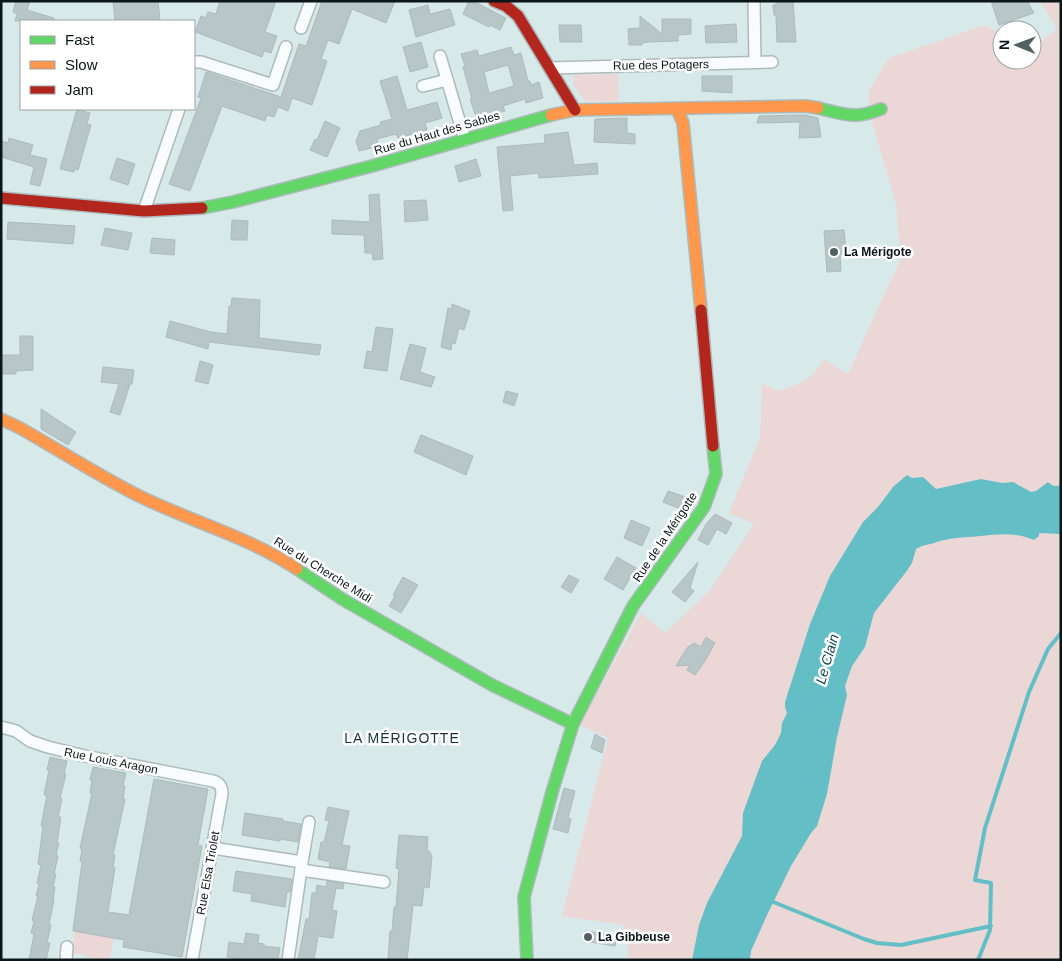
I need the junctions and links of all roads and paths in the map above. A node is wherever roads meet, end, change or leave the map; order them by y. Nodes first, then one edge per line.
1 (310, 1) edge
2 (494, 1) edge
3 (754, 1) edge
4 (302, 28) dead end
5 (286, 47) dead end
6 (440, 56) dead end
7 (195, 62) edge
8 (755, 62) junction
9 (772, 62) dead end
10 (550, 68) junction
11 (447, 80) junction
12 (423, 86) dead end
13 (677, 109) junction
14 (880, 109) dead end
15 (179, 110) edge
16 (575, 110) junction
17 (465, 140) junction
18 (1, 198) edge
19 (144, 211) junction
20 (1, 419) edge
21 (573, 724) junction
22 (1, 726) edge
23 (222, 787) joint
24 (309, 822) dead end
25 (213, 848) junction
26 (302, 866) junction
27 (384, 882) dead end
28 (67, 947) dead end
29 (66, 960) edge
30 (192, 960) edge
31 (288, 960) edge
32 (527, 960) edge

1 - 4 street
2 - 10 street
3 - 8 street
5 - 7 street
6 - 11 street
8 - 9 street, Rue des Potagers
8 - 10 street, Rue des Potagers
10 - 16 street
11 - 12 street
11 - 17 street
13 - 14 street, Rue du Haut des Sables
13 - 16 street, Rue du Haut des Sables
13 - 21 street, Rue de la Mérigotte
15 - 19 street
16 - 17 street, Rue du Haut des Sables
17 - 19 street, Rue du Haut des Sables
18 - 19 street, Rue du Haut des Sables
20 - 21 street, Rue du Cherche Midi
21 - 32 street, Rue de la Mérigotte
22 - 23 street, Rue Louis Aragon
23 - 25 street, Rue Elsa Triolet
24 - 26 street
25 - 26 street
25 - 30 street, Rue Elsa Triolet
26 - 27 street
26 - 31 street
28 - 29 street

